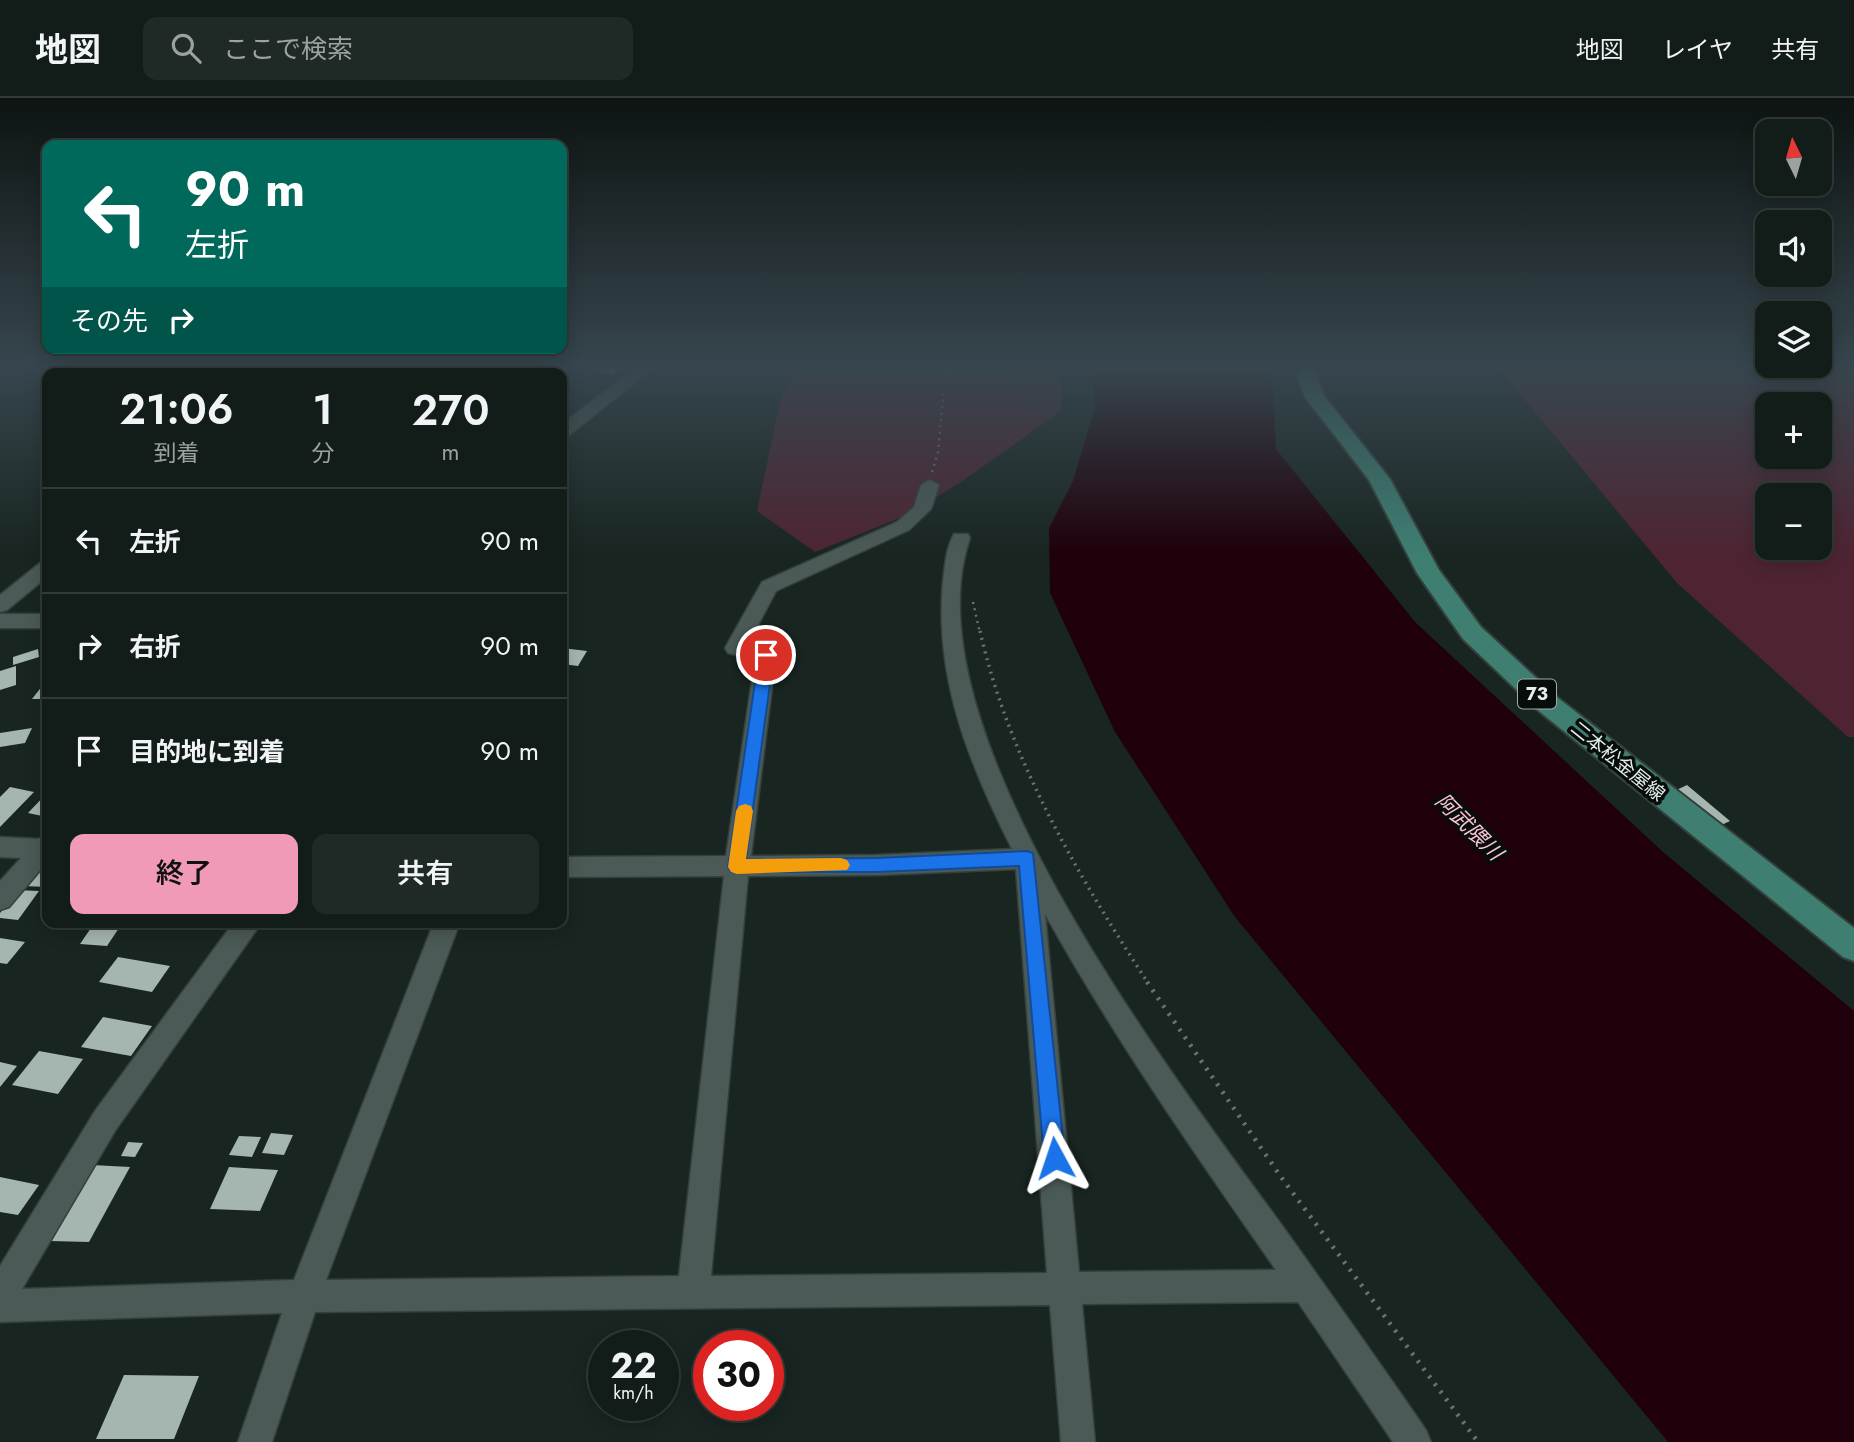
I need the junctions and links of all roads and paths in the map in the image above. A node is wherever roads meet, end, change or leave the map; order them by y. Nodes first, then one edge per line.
1 (940, 428) edge
2 (1339, 428) edge
3 (930, 485) joint
4 (961, 538) dead end
5 (42, 571) edge
6 (973, 598) dead end
7 (0, 606) edge
8 (0, 621) edge
9 (42, 621) edge
10 (0, 847) edge
11 (42, 847) edge
12 (42, 852) edge
13 (1027, 858) junction
14 (567, 867) edge
15 (737, 867) junction
16 (0, 899) edge
17 (246, 928) edge
18 (445, 928) edge
19 (1854, 947) edge
20 (1306, 1286) junction
21 (694, 1290) junction
22 (1066, 1290) junction
23 (0, 1296) edge
24 (304, 1296) junction
25 (0, 1306) edge
26 (255, 1442) edge
27 (1078, 1442) edge
28 (1414, 1442) edge
29 (1478, 1442) edge

1 - 3 path
2 - 19 main road, 二本松金屋線 / 73
3 - 15 street
4 - 13 street
5 - 7 street
6 - 29 path
8 - 9 street
10 - 11 street
12 - 16 street
13 - 15 street
13 - 20 street
13 - 22 street
14 - 15 street
15 - 21 street
17 - 23 street
18 - 24 street
20 - 22 street
20 - 28 street
21 - 22 street
21 - 24 street
22 - 27 street
24 - 25 street
24 - 26 street

